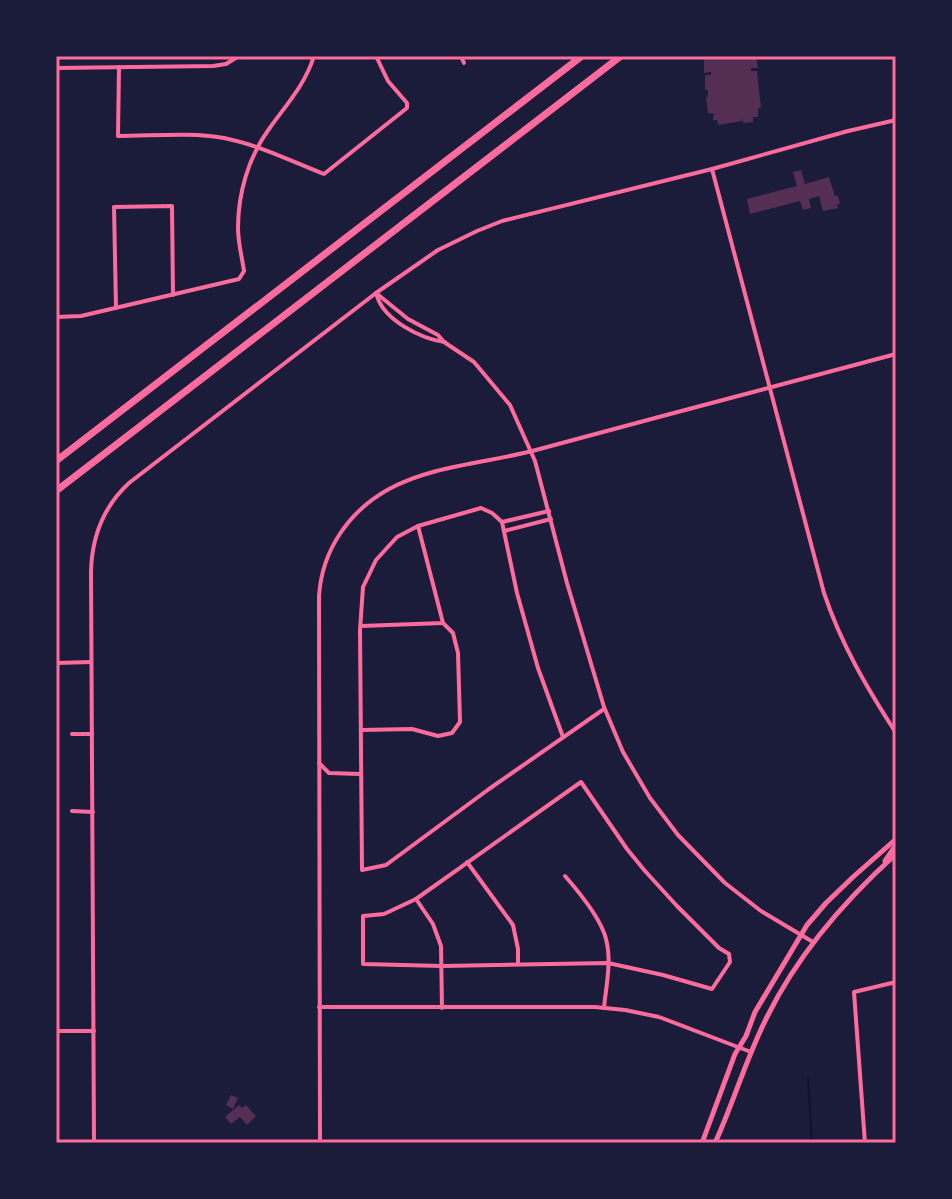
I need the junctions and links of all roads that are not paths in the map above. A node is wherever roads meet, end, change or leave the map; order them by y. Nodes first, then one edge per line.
1 (239, 56) edge
2 (314, 56) edge
3 (376, 56) edge
4 (461, 56) edge
5 (582, 56) edge
6 (621, 56) edge
7 (464, 63) dead end
8 (119, 67) junction
9 (56, 68) edge
10 (896, 120) edge
11 (258, 147) junction
12 (712, 169) junction
13 (376, 293) junction
14 (173, 295) junction
15 (116, 308) junction
16 (56, 317) edge
17 (896, 354) edge
18 (769, 388) junction
19 (532, 451) junction
20 (56, 461) edge
21 (56, 491) edge
22 (549, 511) junction
23 (551, 519) junction
24 (502, 522) junction
25 (418, 526) junction
26 (504, 531) junction
27 (443, 623) junction
28 (361, 626) junction
29 (91, 662) junction
30 (56, 663) edge
31 (604, 709) junction
32 (361, 730) junction
33 (896, 733) edge
34 (72, 734) dead end
35 (92, 734) junction
36 (563, 737) junction
37 (319, 763) junction
38 (361, 774) junction
39 (72, 811) dead end
40 (93, 812) junction
41 (896, 839) edge
42 (896, 845) edge
43 (896, 854) edge
44 (467, 861) junction
45 (880, 868) junction
46 (565, 876) dead end
47 (416, 899) junction
48 (802, 936) junction
49 (813, 942) junction
50 (608, 963) junction
51 (518, 964) junction
52 (442, 966) junction
53 (896, 982) edge
54 (319, 1007) junction
55 (442, 1008) junction
56 (604, 1008) junction
57 (56, 1031) edge
58 (94, 1031) junction
59 (739, 1047) junction
60 (751, 1052) junction
61 (94, 1143) edge
62 (320, 1143) edge
63 (702, 1143) edge
64 (715, 1143) edge
65 (865, 1143) edge

1 - 8 street
2 - 11 street
3 - 11 street
4 - 7 street
5 - 20 highway
6 - 21 highway
8 - 9 street
8 - 11 street
10 - 12 street
11 - 14 street
12 - 13 street
12 - 18 street
13 - 19 street
13 - 29 street
14 - 15 street
14 - 15 street
15 - 16 street
17 - 18 street
18 - 19 street
18 - 33 street
19 - 22 street
19 - 37 street
22 - 23 street
22 - 24 street
23 - 26 street
23 - 31 street
24 - 25 street
24 - 26 street
25 - 27 street
25 - 28 street
26 - 36 street
27 - 28 street
27 - 32 street
28 - 32 street
29 - 30 street
29 - 35 street
31 - 36 street
31 - 48 street
32 - 38 street
34 - 35 street
35 - 40 street
36 - 38 street
37 - 38 street
37 - 54 street
39 - 40 street
40 - 58 street
41 - 48 main road
42 - 45 main road
43 - 45 main road
44 - 47 street
44 - 50 street
44 - 51 street
45 - 49 main road
46 - 50 street
47 - 52 street
47 - 52 street
48 - 49 street
48 - 59 main road
49 - 60 main road
50 - 51 street
50 - 56 street
51 - 52 street
52 - 55 street
53 - 65 street
54 - 55 street
54 - 62 street
55 - 56 street
56 - 59 street
57 - 58 street
58 - 61 street
59 - 60 street
59 - 63 main road
60 - 64 main road

